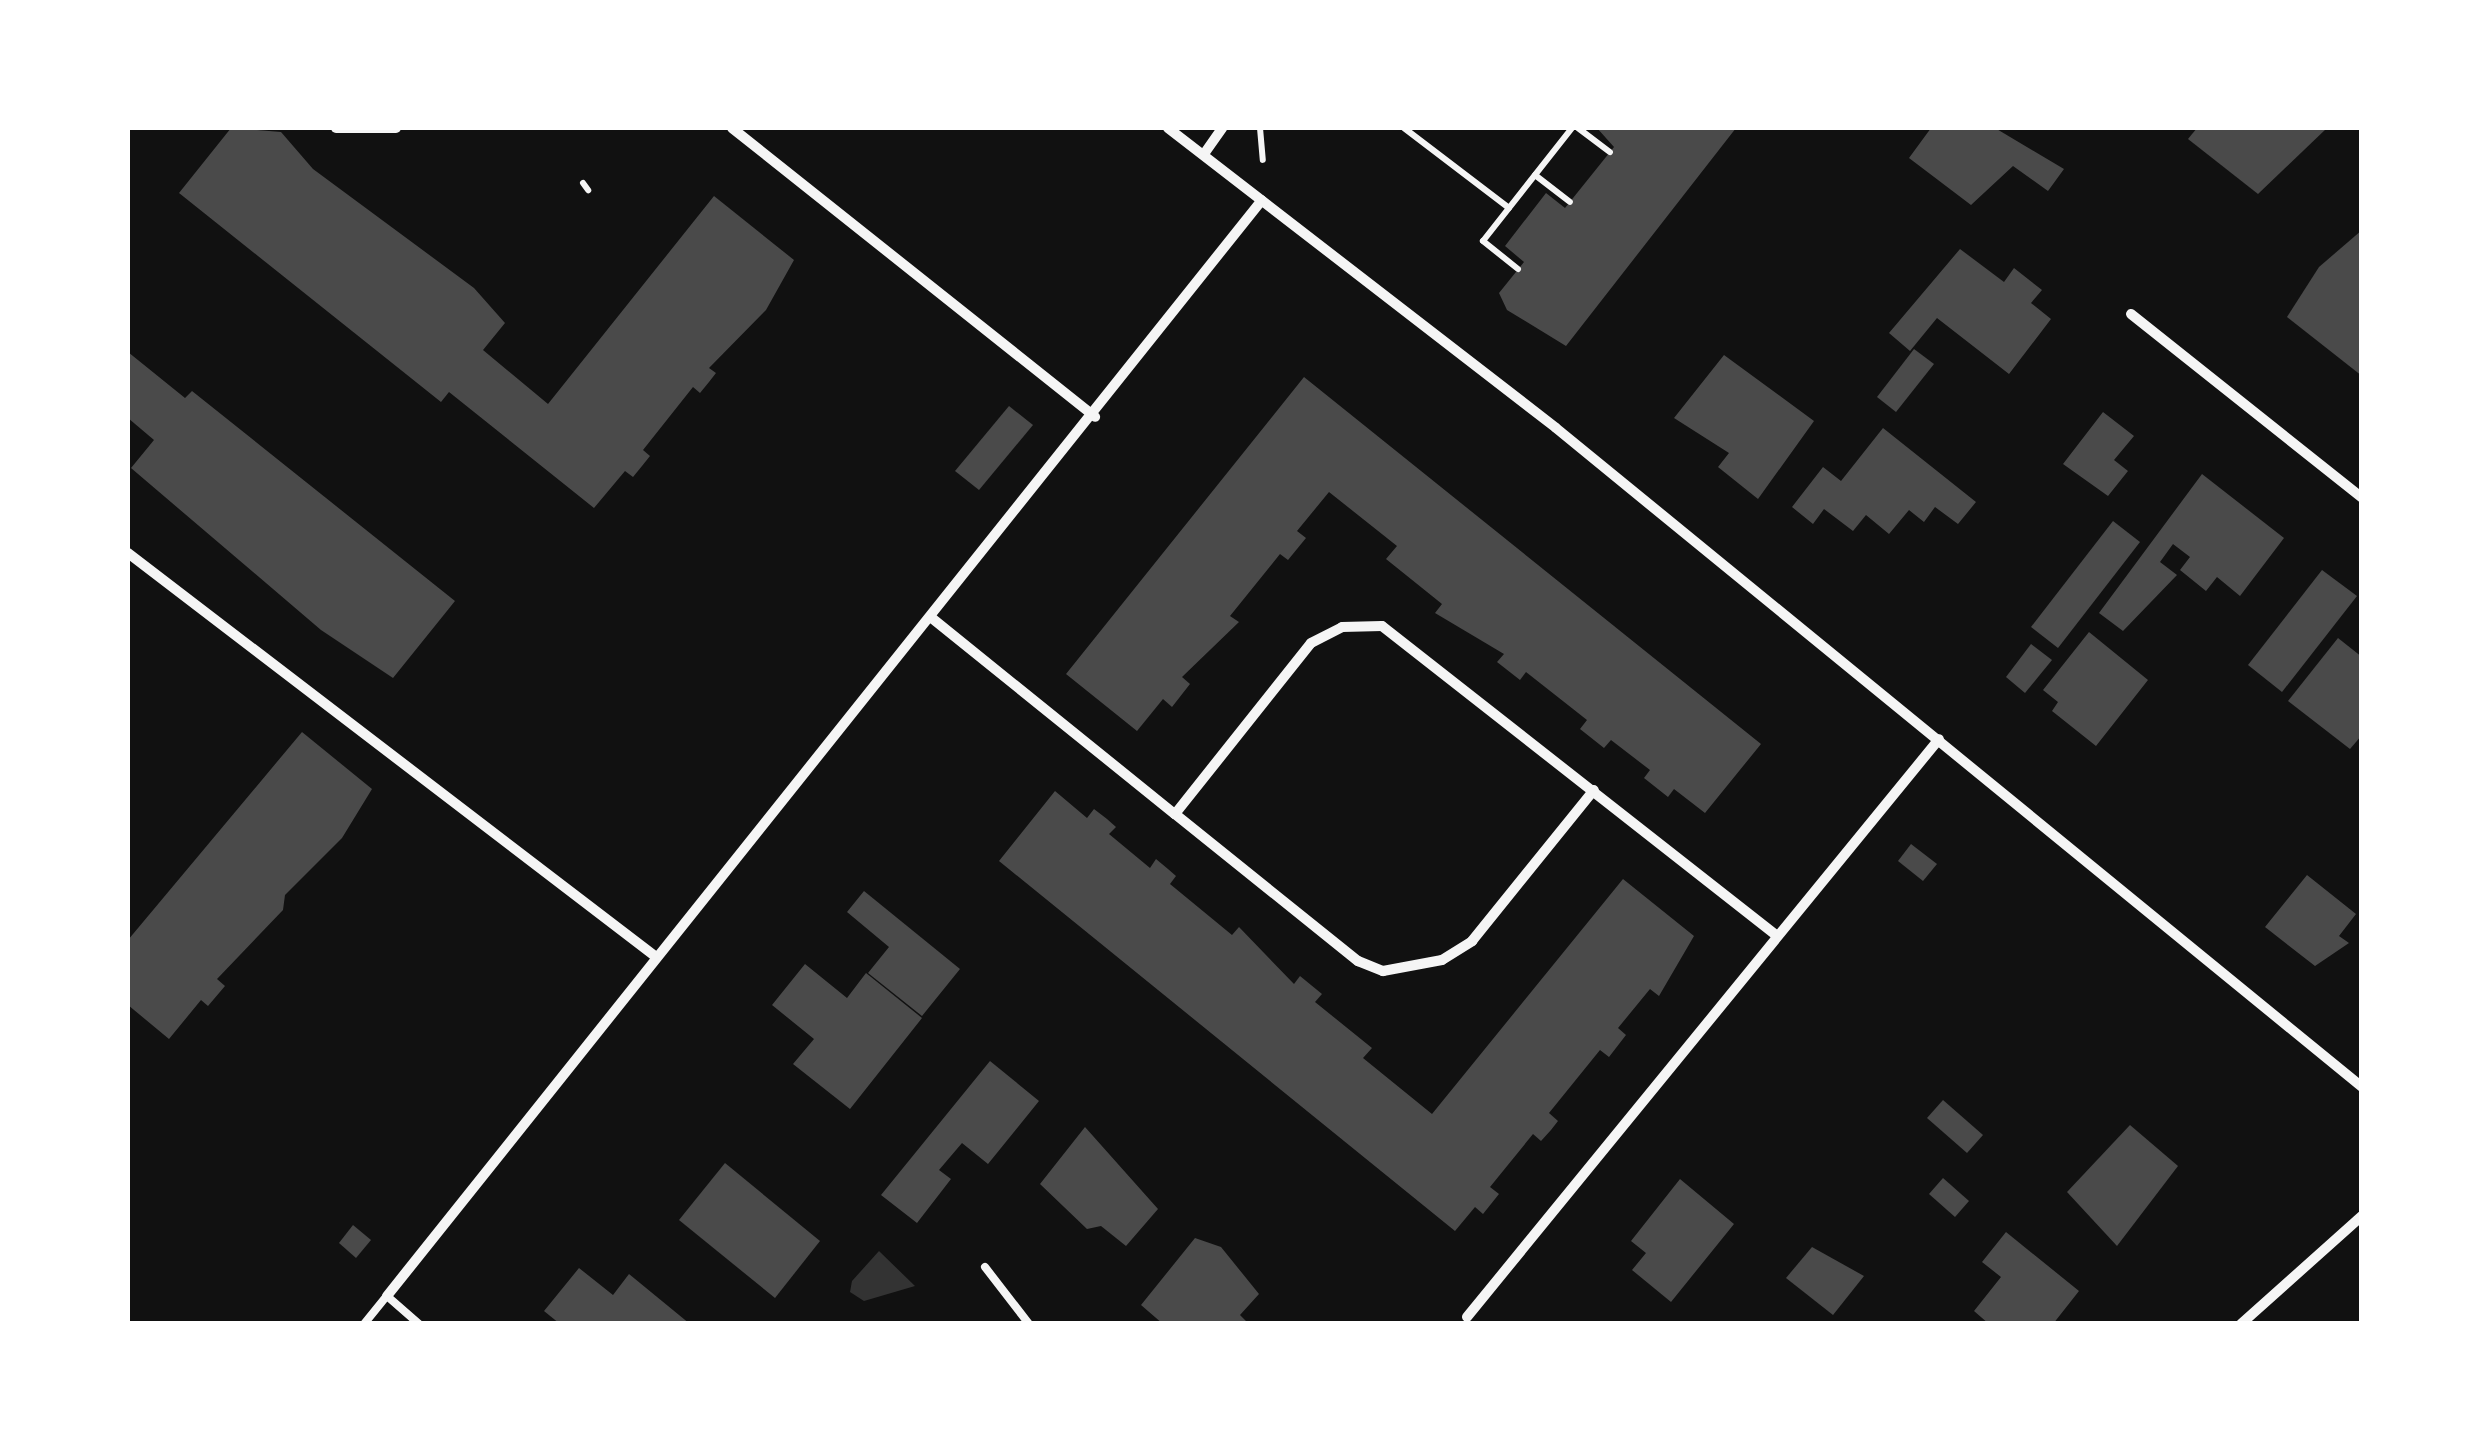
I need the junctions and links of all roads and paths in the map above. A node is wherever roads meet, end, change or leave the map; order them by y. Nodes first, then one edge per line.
1 (336, 128) edge
2 (396, 128) edge
3 (732, 128) edge
4 (1168, 128) edge
5 (1222, 128) edge
6 (1404, 128) edge
7 (1575, 128) edge
8 (1610, 152) dead end
9 (1204, 154) junction
10 (1535, 175) junction
11 (1262, 200) junction
12 (1570, 202) dead end
13 (1509, 208) junction
14 (1518, 269) dead end
15 (2131, 314) dead end
16 (1094, 416) junction
17 (2362, 498) edge
18 (128, 553) edge
19 (933, 619) junction
20 (1940, 739) junction
21 (1594, 790) junction
22 (1175, 814) junction
23 (1776, 936) junction
24 (656, 957) junction
25 (2362, 1087) edge
26 (2362, 1216) edge
27 (985, 1267) dead end
28 (387, 1296) junction
29 (1467, 1317) dead end
30 (364, 1324) edge
31 (419, 1324) edge
32 (1029, 1324) edge
33 (2241, 1324) edge

1 - 2 street
3 - 16 street
4 - 9 street
5 - 9 street
6 - 13 path
7 - 8 path
7 - 10 path
9 - 11 street
10 - 12 path
10 - 13 path
11 - 16 street
11 - 20 street
13 - 14 path
15 - 17 street
16 - 19 street
18 - 24 street
19 - 22 street
19 - 24 street
20 - 23 street
20 - 25 street
21 - 22 street
21 - 22 street
21 - 23 street
23 - 29 street
24 - 28 street
26 - 33 street
27 - 32 lane
28 - 30 lane
28 - 31 lane

